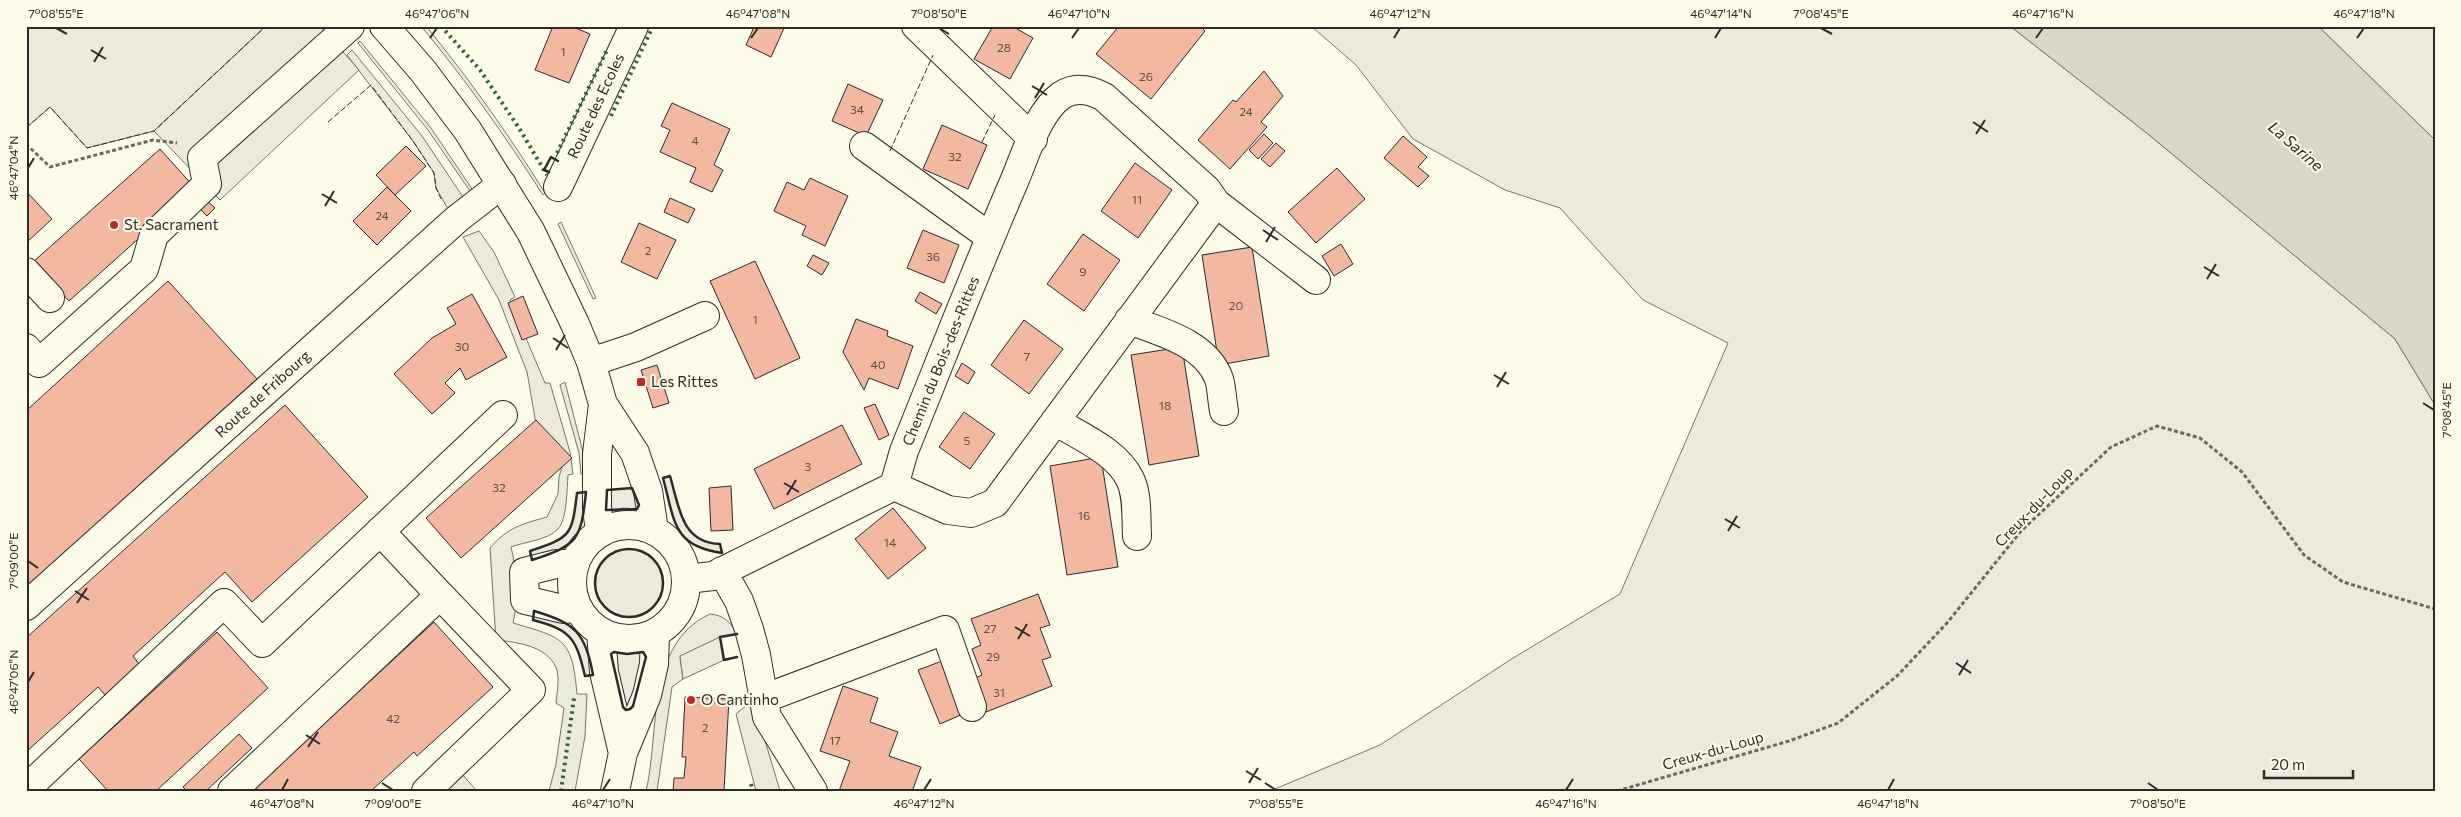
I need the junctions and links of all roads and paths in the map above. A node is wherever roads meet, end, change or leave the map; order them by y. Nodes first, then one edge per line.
1 (350, 26) edge
2 (384, 26) edge
3 (634, 26) edge
4 (916, 26) edge
5 (1033, 139) junction
6 (26, 144) edge
7 (864, 146) dead end
8 (202, 158) junction
9 (502, 184) junction
10 (558, 187) dead end
11 (1216, 203) junction
12 (990, 237) junction
13 (26, 272) edge
14 (1316, 280) dead end
15 (50, 298) dead end
16 (704, 316) dead end
17 (1129, 320) junction
18 (26, 348) edge
19 (591, 362) junction
20 (603, 404) junction
21 (1224, 411) dead end
22 (503, 416) dead end
23 (1055, 421) junction
24 (894, 486) junction
25 (654, 530) junction
26 (380, 531) junction
27 (600, 532) junction
28 (1137, 536) dead end
29 (574, 564) junction
30 (722, 571) junction
31 (687, 579) junction
32 (440, 595) junction
33 (26, 606) edge
34 (577, 608) junction
35 (2435, 609) edge
36 (601, 632) junction
37 (655, 634) junction
38 (763, 699) junction
39 (972, 707) dead end
40 (623, 753) junction
41 (26, 789) edge
42 (232, 791) edge
43 (426, 791) edge
44 (615, 791) edge
45 (813, 791) edge
46 (1617, 791) edge

1 - 8 street
2 - 9 street
3 - 10 street, Route des Ecoles
4 - 5 street
5 - 11 street, Chemin du Bois-des-Rittes
5 - 12 street, Chemin du Bois-des-Rittes
6 - 8 path
7 - 12 street
8 - 18 street
9 - 19 street
9 - 33 street, Route de Fribourg
11 - 14 street, Chemin du Bois-des-Rittes
11 - 17 street
12 - 24 street, Chemin du Bois-des-Rittes
13 - 15 street
16 - 19 street
17 - 21 street
17 - 23 street
19 - 20 street
20 - 25 street
20 - 27 street
22 - 26 street
23 - 24 street
23 - 28 street
24 - 30 street
25 - 27 street
25 - 31 street
26 - 32 street
26 - 41 street
27 - 29 street
29 - 34 street
29 - 34 street
30 - 31 street
30 - 38 street
31 - 37 street
32 - 42 street
32 - 43 street
34 - 36 street
35 - 46 path, Creux-du-Loup
36 - 37 street
36 - 40 street
37 - 40 street
38 - 39 street
38 - 45 street
40 - 44 street

